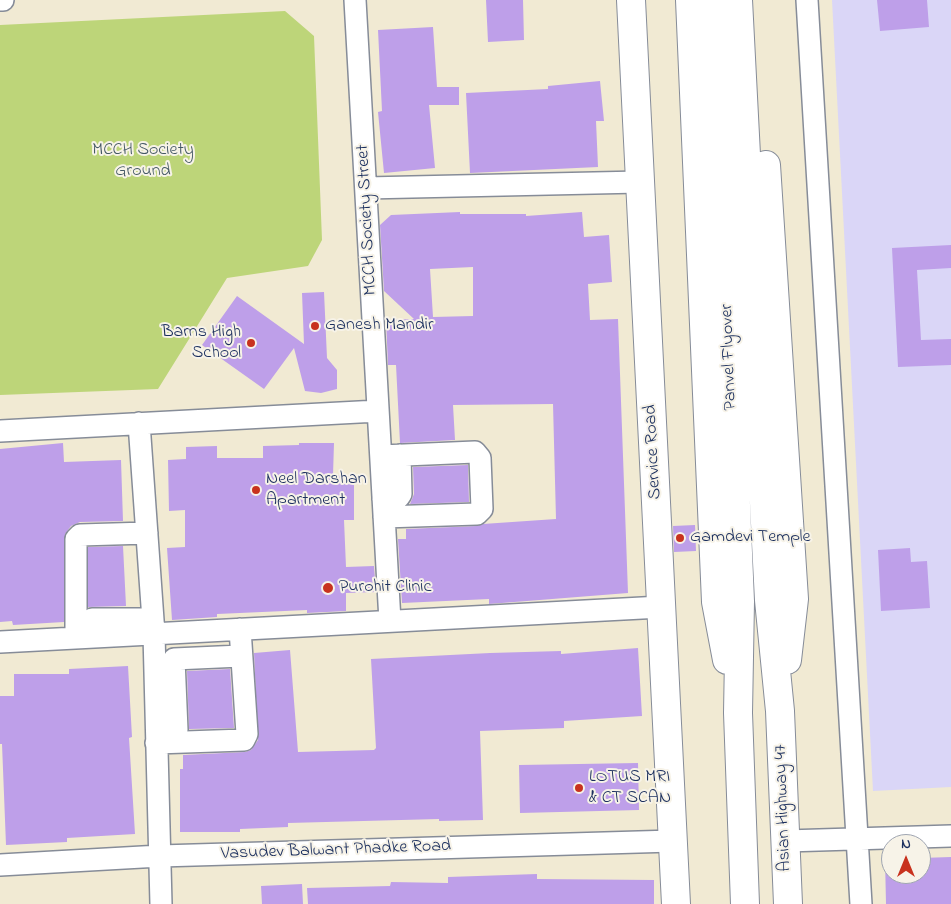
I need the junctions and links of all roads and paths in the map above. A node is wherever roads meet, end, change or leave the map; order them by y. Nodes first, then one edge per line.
1 (355, 0) edge
2 (631, 0) edge
3 (690, 0) edge
4 (715, 0) edge
5 (738, 0) edge
6 (755, 0) edge
7 (807, 0) edge
8 (640, 182) junction
9 (366, 188) junction
10 (378, 411) junction
11 (139, 423) junction
12 (0, 431) edge
13 (390, 456) junction
14 (384, 508) junction
15 (147, 533) junction
16 (662, 607) junction
17 (147, 621) junction
18 (390, 621) junction
19 (81, 623) junction
20 (240, 629) junction
21 (0, 642) edge
22 (241, 656) junction
23 (174, 659) junction
24 (780, 711) junction
25 (738, 713) junction
26 (177, 730) dead end
27 (156, 743) junction
28 (951, 836) edge
29 (857, 840) junction
30 (673, 841) junction
31 (786, 841) junction
32 (160, 856) junction
33 (0, 865) edge
34 (161, 904) edge
35 (676, 904) edge
36 (745, 904) edge
37 (788, 904) edge
38 (861, 904) edge

1 - 9 street, MCCH Society Street
2 - 8 main road, Service Road
3 - 25 main road
4 - 25 main road, Panvel Flyover
5 - 24 main road, Panvel Flyover
6 - 24 main road
7 - 29 street
8 - 9 street
8 - 16 main road, Service Road
9 - 10 street, MCCH Society Street
10 - 11 street
10 - 13 street, MCCH Society Street
11 - 12 street
11 - 15 street
13 - 14 street, MCCH Society Street
13 - 14 street
14 - 18 street, MCCH Society Street
15 - 17 street
15 - 19 street
16 - 18 street
16 - 30 main road, Service Road
17 - 19 street
17 - 20 street
17 - 23 street
17 - 27 street
18 - 20 street
19 - 21 street
20 - 22 street
22 - 23 street
22 - 27 street
23 - 26 street
24 - 31 main road, Asian Highway 47
25 - 36 main road
27 - 32 street
28 - 29 street
29 - 31 street
29 - 38 street
30 - 32 street, Vasudev Balwant Phadke Road
30 - 35 main road, Service Road
31 - 37 main road, Asian Highway 47
32 - 33 street, Vasudev Balwant Phadke Road
32 - 34 street

